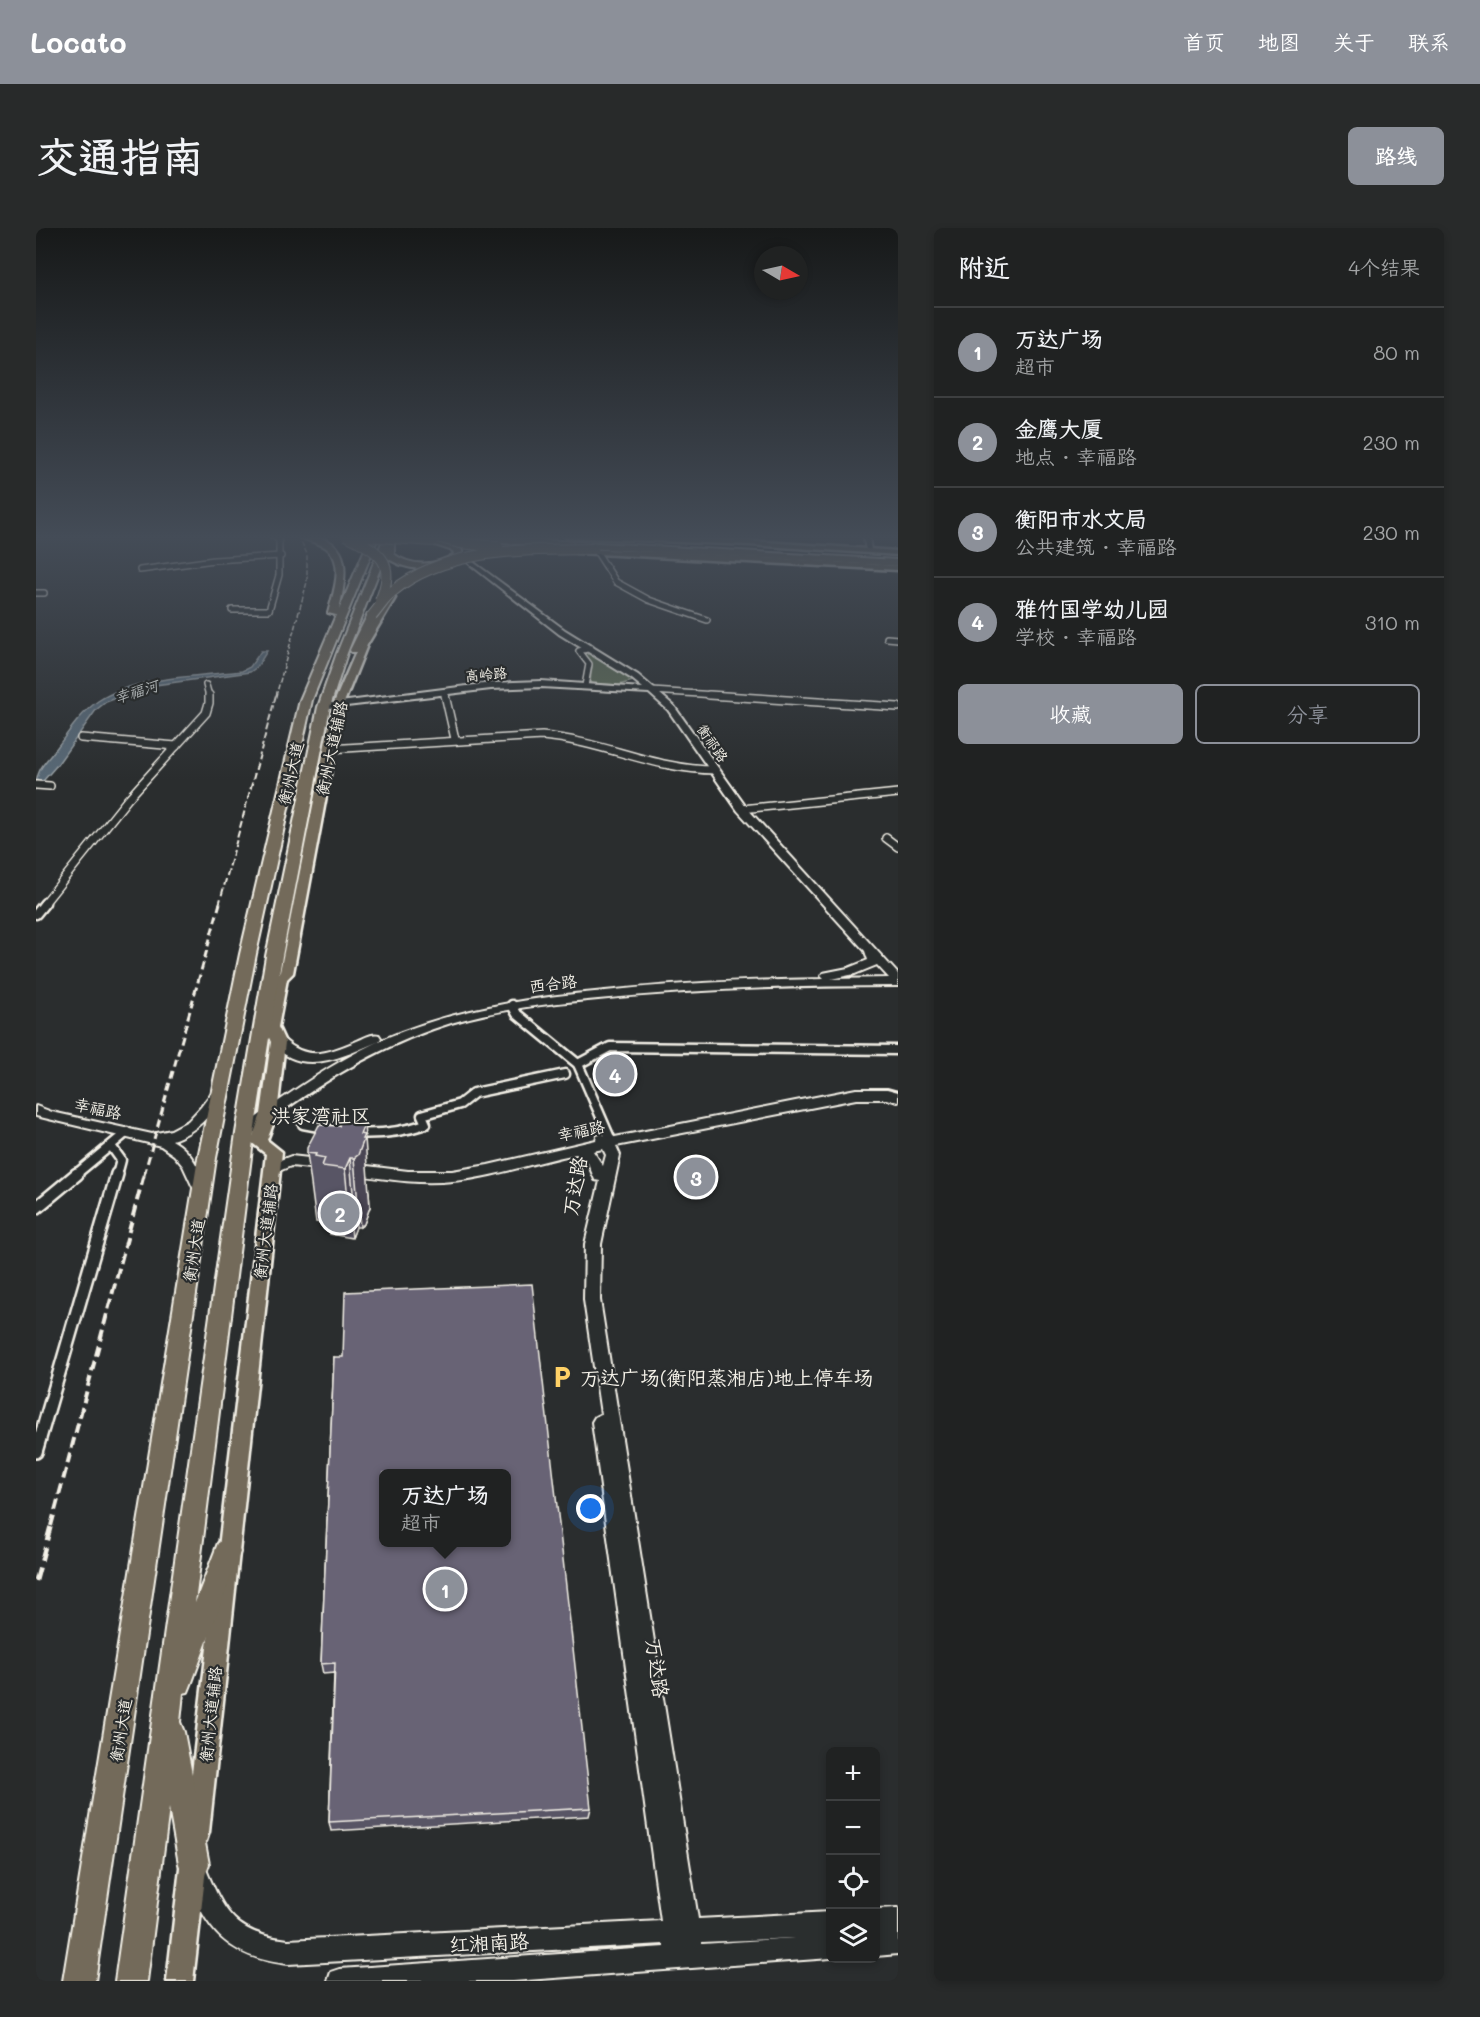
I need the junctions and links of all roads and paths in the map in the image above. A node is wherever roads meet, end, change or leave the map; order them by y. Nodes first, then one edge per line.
1 (372, 616) edge
2 (332, 617) edge
3 (340, 617) edge
4 (356, 617) edge
5 (379, 617) edge
6 (543, 617) edge
7 (698, 617) edge
8 (707, 620) dead end
9 (887, 638) dead end
10 (898, 639) edge
11 (590, 648) junction
12 (324, 653) junction
13 (206, 685) dead end
14 (585, 686) junction
15 (444, 692) junction
16 (654, 692) junction
17 (331, 706) junction
18 (898, 707) edge
19 (81, 738) dead end
20 (455, 739) junction
21 (176, 746) junction
22 (329, 749) junction
23 (715, 770) junction
24 (36, 785) edge
25 (47, 786) dead end
26 (898, 793) edge
27 (746, 808) junction
28 (886, 838) dead end
29 (898, 847) edge
30 (36, 914) edge
31 (870, 950) junction
32 (827, 976) junction
33 (897, 977) edge
34 (512, 1005) junction
35 (271, 1030) junction
36 (898, 1050) edge
37 (578, 1064) junction
38 (565, 1074) dead end
39 (221, 1090) junction
40 (898, 1095) edge
41 (40, 1113) edge
42 (269, 1114) junction
43 (303, 1124) dead end
44 (127, 1132) junction
45 (345, 1132) edge
46 (154, 1138) junction
47 (333, 1141) edge
48 (610, 1143) junction
49 (111, 1146) junction
50 (262, 1149) junction
51 (578, 1149) junction
52 (421, 1175) junction
53 (600, 1176) junction
54 (202, 1192) junction
55 (36, 1208) edge
56 (36, 1452) edge
57 (227, 1552) junction
58 (648, 1710) junction
59 (167, 1714) junction
60 (194, 1864) junction
61 (898, 1920) edge
62 (880, 1922) edge
63 (826, 1924) edge
64 (682, 1933) junction
65 (898, 1942) edge
66 (880, 1944) edge
67 (826, 1947) edge
68 (685, 1957) junction
69 (79, 1981) edge
70 (130, 1981) edge
71 (180, 1981) edge
72 (340, 1981) edge

1 - 17 highway
2 - 12 highway
3 - 12 highway, 衡州大道
4 - 17 highway, 衡州大道
5 - 17 main road, 衡州大道辅路
6 - 11 street, 衡祁路
7 - 8 street
9 - 10 street
11 - 14 street
11 - 16 street, 衡祁路
12 - 39 highway, 衡州大道
13 - 21 street
14 - 15 street, 高岭路
14 - 16 street, 高岭路
15 - 17 street, 高岭路
15 - 20 street
16 - 18 street
16 - 23 street, 衡祁路
16 - 27 street, 衡祁路
17 - 22 main road, 衡州大道辅路
17 - 35 highway, 衡州大道
19 - 21 street
20 - 22 street
20 - 23 street
21 - 30 street
22 - 35 main road, 衡州大道辅路
23 - 27 street, 衡祁路
24 - 25 street
26 - 27 street
27 - 31 street, 衡祁路
27 - 33 street, 衡祁路
28 - 29 street
31 - 32 street
31 - 33 street, 衡祁路
32 - 33 street, 西合路
32 - 35 street, 西合路
33 - 34 street, 西合路
34 - 37 street
34 - 42 street, 西合路
35 - 42 main road, 衡州大道辅路
35 - 50 highway, 衡州大道
36 - 37 street
37 - 48 street
38 - 45 street
39 - 46 street
39 - 54 highway, 衡州大道
40 - 48 street, 幸福路
41 - 44 street, 幸福路
42 - 50 main road, 衡州大道辅路
43 - 47 street
44 - 46 street, 幸福路
44 - 49 street
46 - 54 street
48 - 51 street, 幸福路
48 - 52 street, 幸福路
48 - 53 street, 万达路
48 - 58 street, 万达路
49 - 55 street
49 - 56 street
50 - 52 street, 幸福路
50 - 52 street, 幸福路
50 - 57 main road, 衡州大道辅路
50 - 59 highway, 衡州大道
51 - 52 street, 幸福路
51 - 53 street
53 - 58 street, 万达路
54 - 69 highway, 衡州大道
57 - 59 highway
57 - 60 main road, 衡州大道辅路
58 - 64 street, 万达路
59 - 60 highway
59 - 70 highway, 衡州大道
60 - 64 street, 红湘南路
60 - 71 main road, 衡州大道辅路
61 - 62 street
63 - 64 street, 红湘南路
64 - 68 street, 万达路
65 - 66 street
67 - 68 street, 红湘南路
68 - 72 street, 红湘南路

